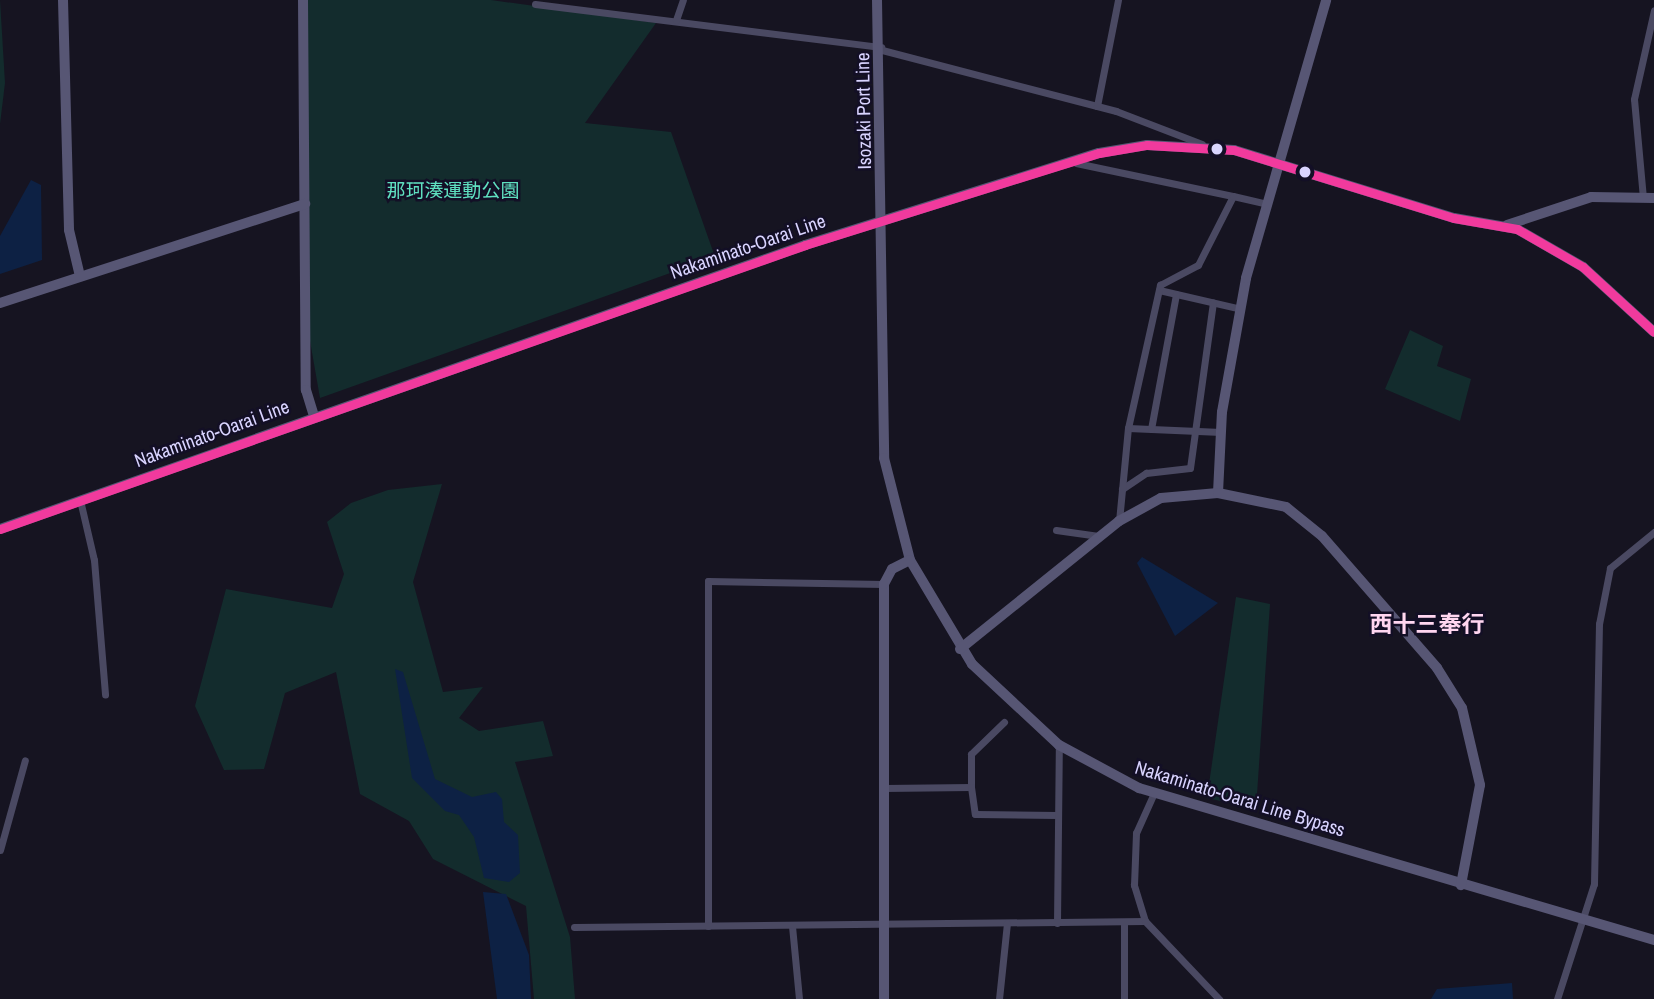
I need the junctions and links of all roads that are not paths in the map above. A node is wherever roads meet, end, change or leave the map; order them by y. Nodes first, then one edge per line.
1 (63, 0) edge
2 (303, 0) edge
3 (683, 0) edge
4 (877, 0) edge
5 (1118, 0) edge
6 (1326, 0) edge
7 (536, 4) dead end
8 (1654, 10) edge
9 (676, 20) junction
10 (882, 49) junction
11 (1097, 106) junction
12 (1202, 144) junction
13 (1070, 162) junction
14 (1279, 162) junction
15 (1233, 196) junction
16 (1648, 198) edge
17 (305, 204) junction
18 (1267, 204) junction
19 (883, 222) junction
20 (1507, 225) junction
21 (80, 276) junction
22 (1159, 290) junction
23 (1175, 294) junction
24 (0, 303) edge
25 (1213, 303) junction
26 (1241, 309) junction
27 (1654, 332) edge
28 (314, 416) junction
29 (1128, 428) junction
30 (1152, 429) junction
31 (1192, 431) junction
32 (1221, 432) junction
33 (1122, 489) junction
34 (1218, 493) junction
35 (80, 500) junction
36 (1119, 521) junction
37 (0, 529) edge
38 (1056, 530) dead end
39 (1654, 532) edge
40 (1099, 536) junction
41 (911, 560) junction
42 (884, 584) junction
43 (960, 649) junction
44 (105, 695) dead end
45 (1004, 722) dead end
46 (1059, 745) junction
47 (25, 760) dead end
48 (884, 788) junction
49 (971, 788) junction
50 (1154, 793) junction
51 (1058, 815) junction
52 (0, 850) edge
53 (1461, 885) junction
54 (1582, 919) junction
55 (1145, 921) junction
56 (1124, 922) junction
57 (884, 923) junction
58 (1007, 923) junction
59 (1057, 923) junction
60 (708, 926) junction
61 (792, 926) junction
62 (574, 927) dead end
63 (1654, 940) edge
64 (799, 999) edge
65 (884, 999) edge
66 (999, 999) edge
67 (1124, 999) edge
68 (1219, 999) edge
69 (1557, 999) edge

1 - 21 main road
2 - 17 main road
3 - 9 street
4 - 10 main road, Isozaki Port Line
5 - 11 street
6 - 14 main road
7 - 9 street
8 - 16 street
9 - 10 street
10 - 11 street
10 - 19 main road, Isozaki Port Line
11 - 12 street
12 - 13 main road, Nakaminato-Oarai Line
12 - 14 main road, Nakaminato-Oarai Line
13 - 15 street
13 - 19 main road, Nakaminato-Oarai Line
14 - 18 main road
14 - 20 main road, Nakaminato-Oarai Line
15 - 18 street
15 - 22 street
16 - 20 main road
17 - 21 main road
17 - 28 main road
18 - 26 main road
19 - 28 main road, Nakaminato-Oarai Line
19 - 41 main road, Nakaminato-Oarai Line Bypass
20 - 27 main road, Nakaminato-Oarai Line
21 - 24 main road
22 - 23 street
22 - 29 street
23 - 25 street
23 - 30 street
25 - 26 street
25 - 31 street
26 - 32 main road
28 - 35 main road, Nakaminato-Oarai Line
29 - 30 street
29 - 33 street
30 - 31 street
31 - 32 street
31 - 33 street
32 - 34 main road
33 - 36 street
34 - 36 main road
34 - 53 main road
35 - 37 main road, Nakaminato-Oarai Line
35 - 44 street
36 - 40 main road
38 - 40 street
39 - 54 street
40 - 43 main road
41 - 42 main road
41 - 43 main road, Nakaminato-Oarai Line Bypass
42 - 48 main road
42 - 60 street
43 - 46 main road, Nakaminato-Oarai Line Bypass
45 - 49 street
46 - 50 main road, Nakaminato-Oarai Line Bypass
46 - 51 street
47 - 52 street
48 - 49 street
48 - 57 main road
49 - 51 street
50 - 53 main road, Nakaminato-Oarai Line Bypass
50 - 55 street
51 - 59 street
53 - 54 main road, Nakaminato-Oarai Line Bypass
54 - 63 main road, Nakaminato-Oarai Line Bypass
54 - 69 street
55 - 56 street
55 - 68 street
56 - 59 street
56 - 67 street
57 - 58 street
57 - 61 street
57 - 65 main road
58 - 59 street
58 - 66 street
60 - 61 street
60 - 62 street
61 - 64 street

